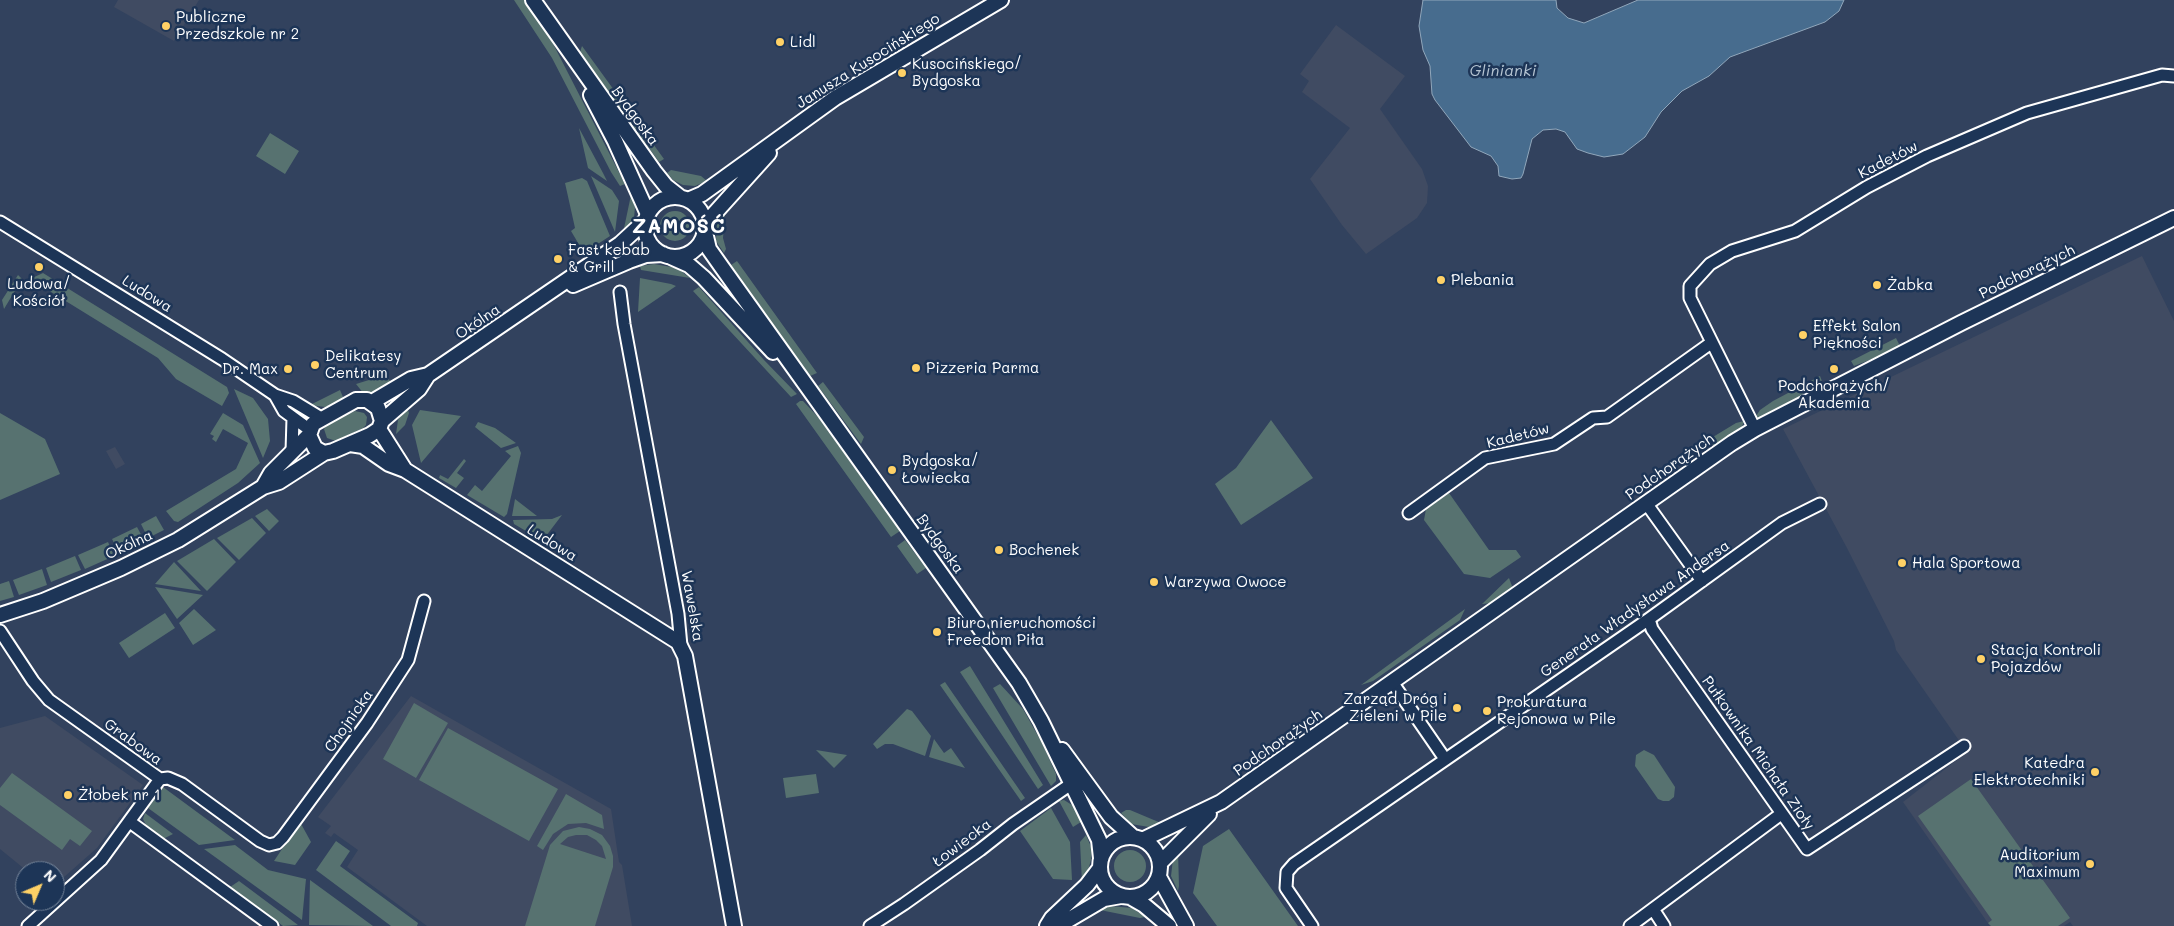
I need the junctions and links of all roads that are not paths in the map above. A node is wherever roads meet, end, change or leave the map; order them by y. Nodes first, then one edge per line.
1 (534, 0) edge
2 (1001, 0) edge
3 (567, 50) junction
4 (2174, 76) edge
5 (781, 138) junction
6 (684, 199) junction
7 (646, 218) junction
8 (2174, 218) edge
9 (0, 222) edge
10 (705, 228) junction
11 (667, 256) junction
12 (620, 292) dead end
13 (547, 296) junction
14 (1710, 343) junction
15 (428, 375) junction
16 (808, 388) junction
17 (275, 395) junction
18 (372, 402) junction
19 (394, 411) junction
20 (293, 418) junction
21 (321, 418) junction
22 (380, 425) junction
23 (1755, 429) junction
24 (309, 433) junction
25 (388, 442) junction
26 (350, 444) junction
27 (292, 452) junction
28 (324, 453) junction
29 (405, 470) junction
30 (263, 487) junction
31 (1646, 503) junction
32 (1820, 504) dead end
33 (1409, 514) dead end
34 (1702, 581) junction
35 (424, 601) dead end
36 (0, 616) edge
37 (1649, 619) junction
38 (0, 631) edge
39 (681, 646) junction
40 (1392, 682) junction
41 (1041, 721) junction
42 (1964, 746) dead end
43 (1445, 759) junction
44 (160, 779) junction
45 (1071, 784) junction
46 (1221, 802) junction
47 (1781, 814) junction
48 (130, 822) junction
49 (1138, 838) junction
50 (272, 845) joint
51 (1100, 863) junction
52 (1160, 870) junction
53 (1125, 896) junction
54 (1653, 909) junction
55 (874, 925) edge
56 (28, 926) edge
57 (272, 926) edge
58 (734, 926) edge
59 (1047, 926) edge
60 (1058, 926) edge
61 (1169, 926) edge
62 (1186, 926) edge
63 (1312, 926) edge
64 (1630, 926) edge
65 (1664, 926) edge

1 - 3 street, Bydgoska
2 - 5 street, Janusza Kusocińskiego
3 - 6 street, Bydgoska
3 - 7 street, Bydgoska
4 - 14 street, Kadetów
5 - 6 street, Janusza Kusocińskiego
5 - 10 street, Janusza Kusocińskiego
6 - 7 street
6 - 10 street
7 - 11 street
7 - 13 street, Okólna
8 - 23 street, Podchorążych
9 - 17 street, Ludowa
10 - 11 street
10 - 16 street, Bydgoska
11 - 13 street, Okólna
11 - 16 street, Bydgoska
12 - 39 street, Wawelska
13 - 15 street, Okólna
14 - 23 street, Kadetów
14 - 33 street, Kadetów
15 - 18 street, Okólna
15 - 19 street, Okólna
16 - 41 street, Bydgoska
17 - 20 street, Ludowa
17 - 21 street, Ludowa
18 - 21 street
18 - 22 street, Ludowa
19 - 22 street, Okólna
19 - 25 street
20 - 24 street, Ludowa
20 - 27 street
21 - 24 street, Okólna
22 - 25 street, Ludowa
22 - 26 street, Okólna
23 - 31 street, Podchorążych
24 - 27 street, Okólna
24 - 28 street
25 - 29 street, Ludowa
26 - 28 street, Okólna
26 - 29 street, Ludowa
27 - 30 street, Okólna
28 - 30 street, Okólna
29 - 39 street, Ludowa
30 - 36 street, Okólna
31 - 34 street
31 - 40 street, Podchorążych
32 - 34 street, Generała Władysława Andersa
34 - 37 street, Generała Władysława Andersa
35 - 50 street, Chojnicka
37 - 43 street, Generała Władysława Andersa
37 - 47 street, Pułkownika Michała Zioły
38 - 44 street, Grabowa
39 - 58 street, Wawelska
40 - 43 street
40 - 46 street, Podchorążych
41 - 45 street, Bydgoska
41 - 49 street, Bydgoska
42 - 47 street, Pułkownika Michała Zioły
43 - 63 street, Generała Władysława Andersa
44 - 48 street
44 - 50 street, Grabowa
45 - 51 street, Bydgoska
45 - 55 street, Łowiecka
46 - 49 street, Podchorążych
46 - 52 street, Podchorążych
47 - 54 street
48 - 56 street
48 - 57 street
49 - 51 street
49 - 52 street
51 - 53 street
51 - 59 street
52 - 53 street
52 - 62 street
53 - 60 street
53 - 61 street
54 - 64 street
54 - 65 street

